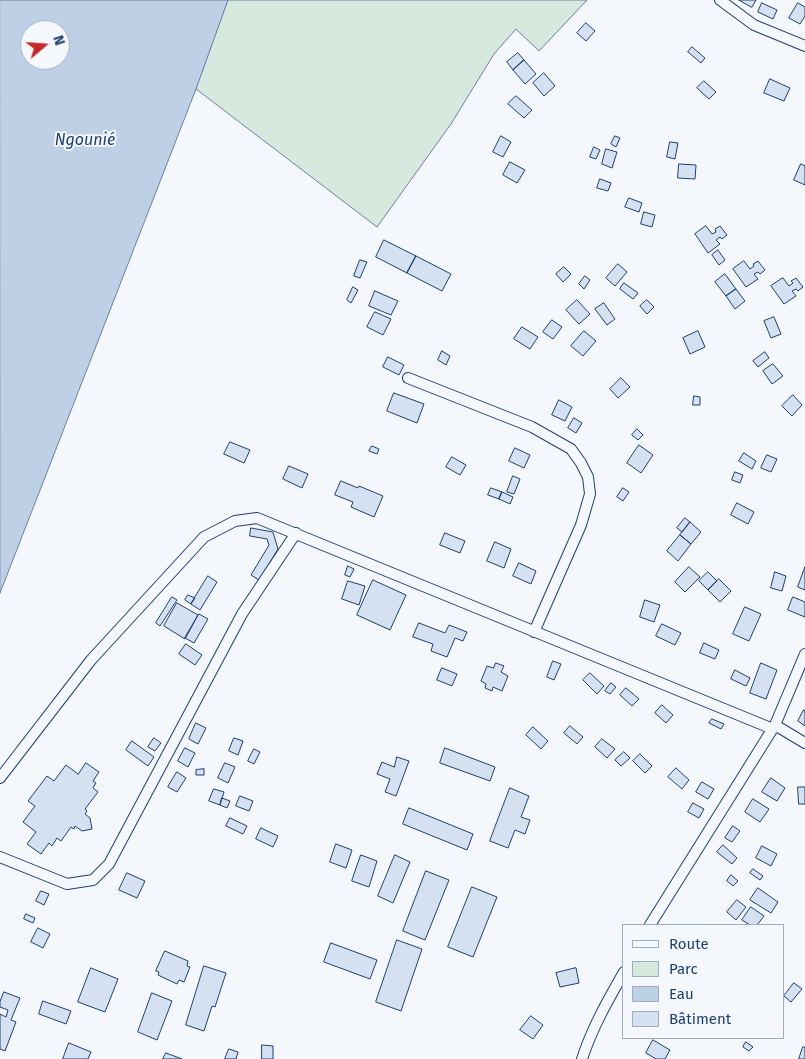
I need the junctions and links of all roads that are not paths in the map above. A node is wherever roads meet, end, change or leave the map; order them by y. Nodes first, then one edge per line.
1 (720, 0) edge
2 (805, 46) edge
3 (408, 378) dead end
4 (296, 533) junction
5 (534, 632) junction
6 (805, 654) edge
7 (774, 727) junction
8 (805, 743) edge
9 (0, 778) edge
10 (0, 856) edge
11 (651, 924) edge
12 (622, 976) edge
13 (582, 1059) edge

1 - 2 street
3 - 5 street
4 - 5 street
4 - 9 street
4 - 10 street
5 - 7 street
6 - 7 street
7 - 8 street
7 - 11 street
12 - 13 street

